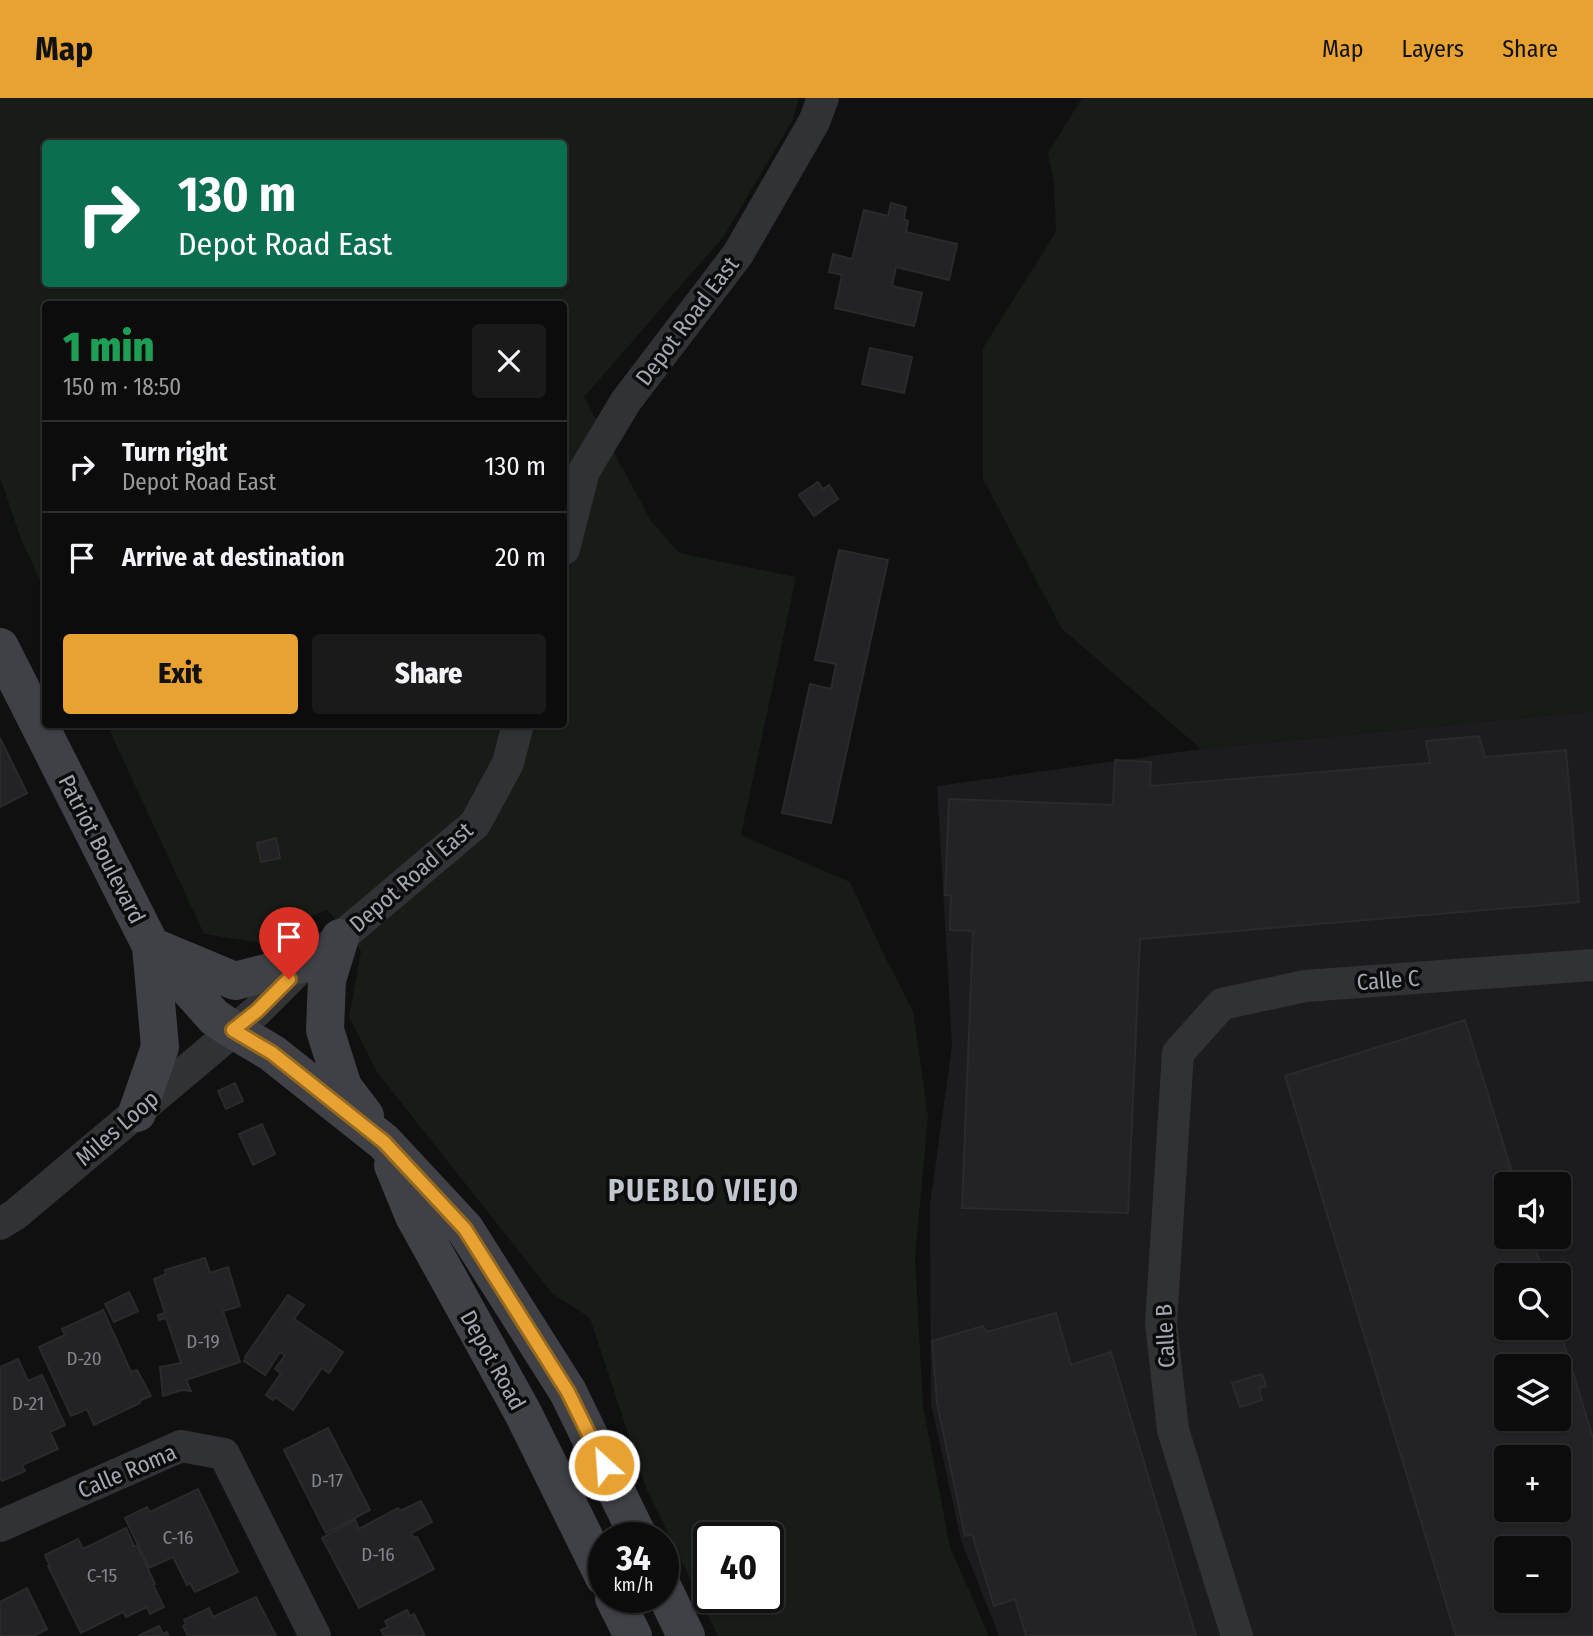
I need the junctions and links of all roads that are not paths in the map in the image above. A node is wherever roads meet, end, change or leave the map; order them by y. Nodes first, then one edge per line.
1 (823, 98) edge
2 (567, 537) edge
3 (0, 647) edge
4 (517, 728) edge
5 (340, 938) junction
6 (151, 946) junction
7 (305, 963) junction
8 (1593, 965) edge
9 (233, 1030) junction
10 (1197, 1033) joint
11 (136, 1112) junction
12 (384, 1142) junction
13 (0, 1224) edge
14 (631, 1522) edge
15 (0, 1526) edge
16 (588, 1545) edge
17 (622, 1613) edge
18 (676, 1613) edge
19 (316, 1636) edge
20 (633, 1636) edge
21 (687, 1636) edge
22 (1237, 1636) edge

1 - 2 street, Depot Road East
3 - 6 street, Patriot Boulevard
4 - 5 street, Depot Road East
5 - 7 street, Depot Road East
5 - 12 street
6 - 7 street
6 - 9 street, Patriot Boulevard
6 - 11 street
7 - 9 street, Depot Road East
8 - 10 street, Calle C
9 - 11 street, Miles Loop
9 - 12 street, Depot Road
10 - 22 street, Calle B
11 - 13 street, Miles Loop
12 - 14 street, Depot Road
12 - 16 street, Depot Road
15 - 19 street, Calle Roma
17 - 20 street
18 - 21 street

